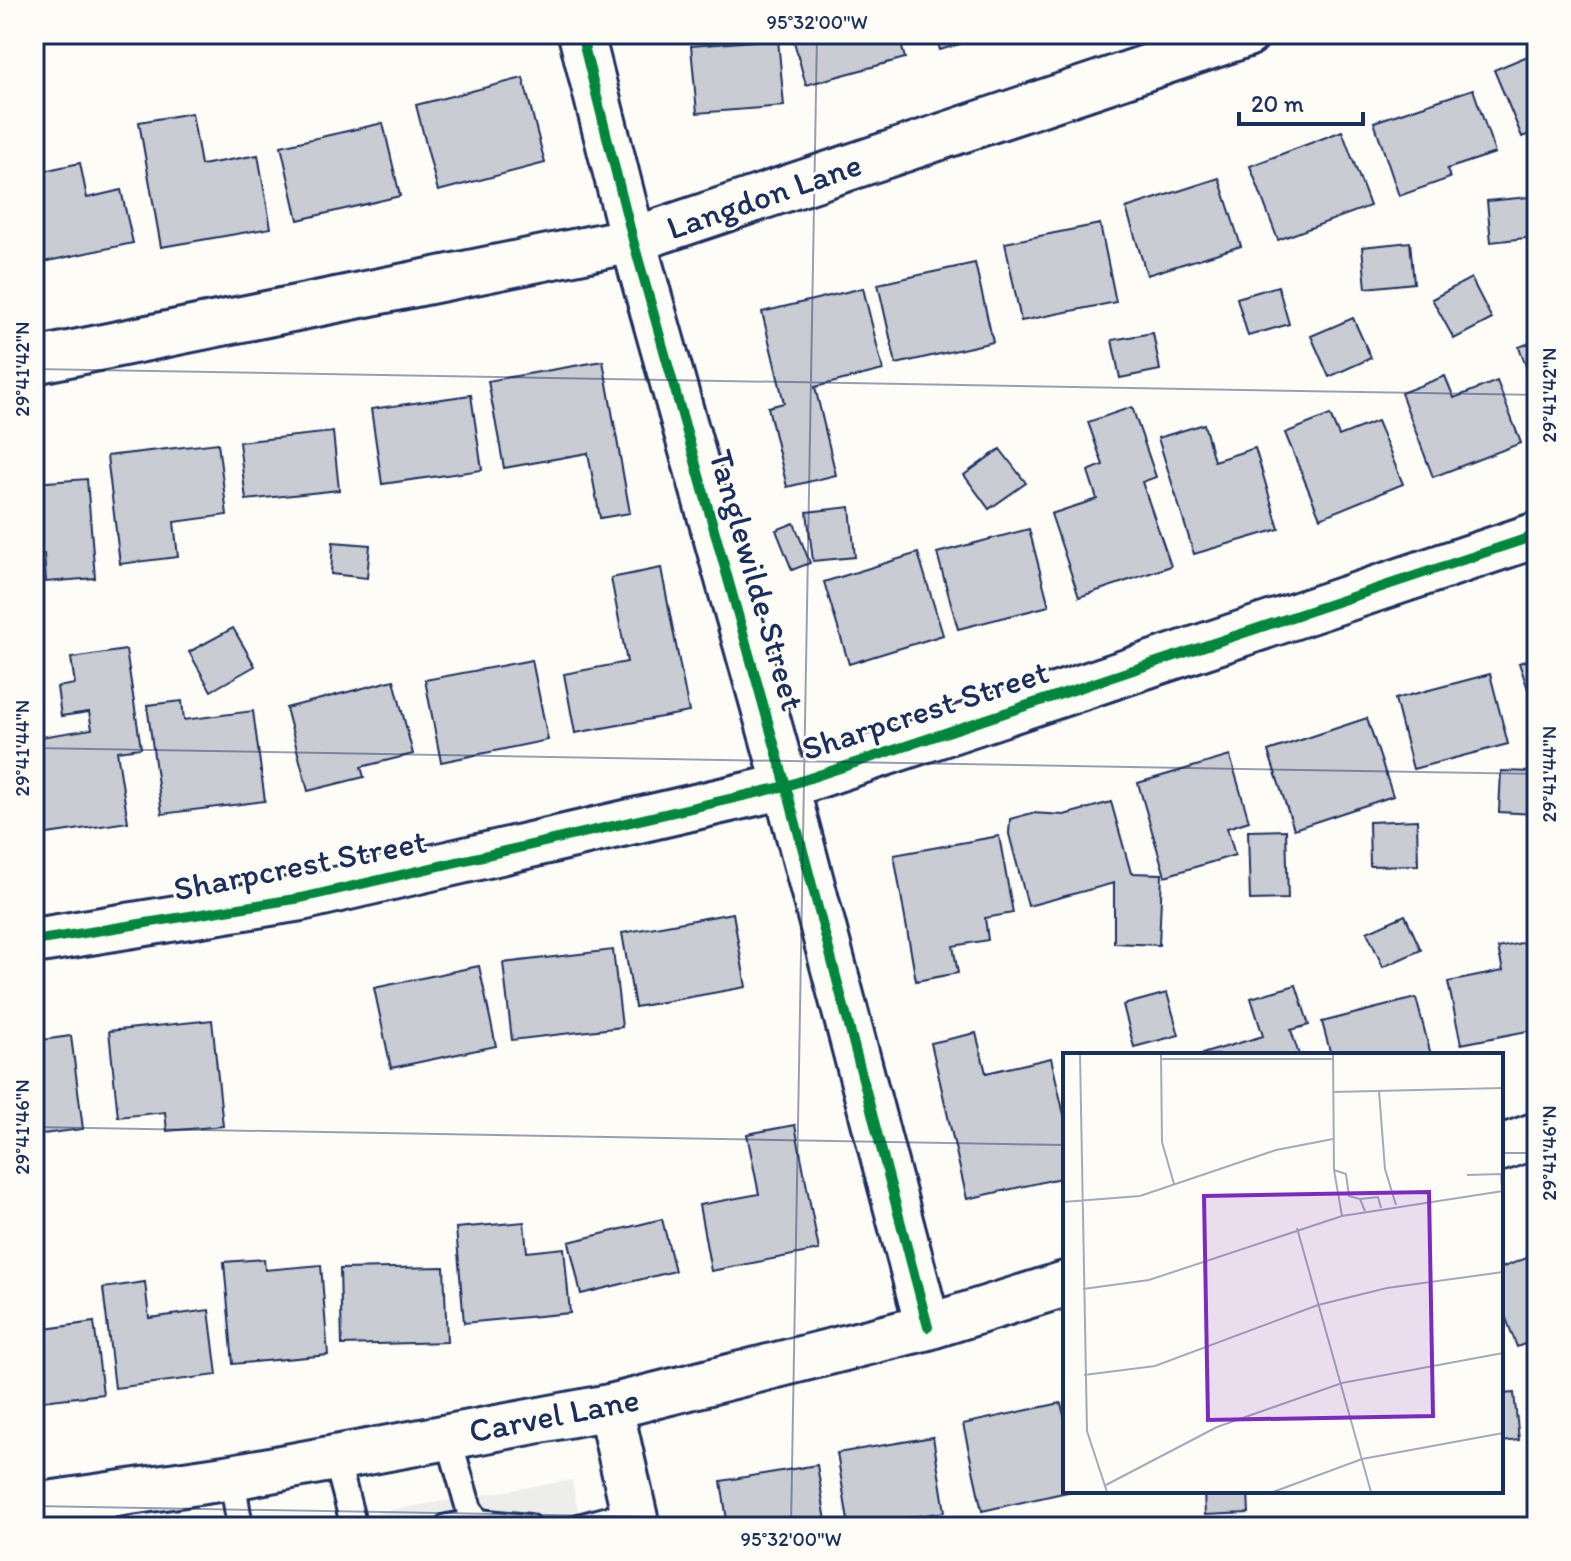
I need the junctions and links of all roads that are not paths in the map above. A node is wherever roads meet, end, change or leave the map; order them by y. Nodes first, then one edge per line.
1 (581, 34) edge
2 (1247, 34) edge
3 (633, 240) junction
4 (34, 361) edge
5 (1537, 535) edge
6 (786, 786) junction
7 (34, 941) edge
8 (1537, 1135) edge
9 (1503, 1147) edge
10 (1063, 1285) edge
11 (928, 1327) junction
12 (610, 1407) junction
13 (448, 1436) junction
14 (336, 1458) junction
15 (232, 1477) junction
16 (34, 1506) edge
17 (635, 1520) edge
18 (478, 1522) junction
19 (240, 1527) edge
20 (354, 1527) edge
21 (447, 1527) edge
22 (529, 1527) edge
23 (579, 1527) edge

1 - 3 street, Tanglewilde Street
2 - 3 street, Langdon Lane
3 - 4 street, Langdon Lane
3 - 6 street, Tanglewilde Street
5 - 6 street, Sharpcrest Street
6 - 7 street, Sharpcrest Street
6 - 11 street, Tanglewilde Street
8 - 9 street
10 - 11 street, Carvel Lane
11 - 12 street, Carvel Lane
12 - 13 street, Carvel Lane
12 - 17 street
13 - 14 street, Carvel Lane
13 - 18 lane
14 - 15 street, Carvel Lane
14 - 20 lane
15 - 16 street, Carvel Lane
15 - 19 lane
17 - 23 lane
18 - 21 lane
18 - 22 lane

